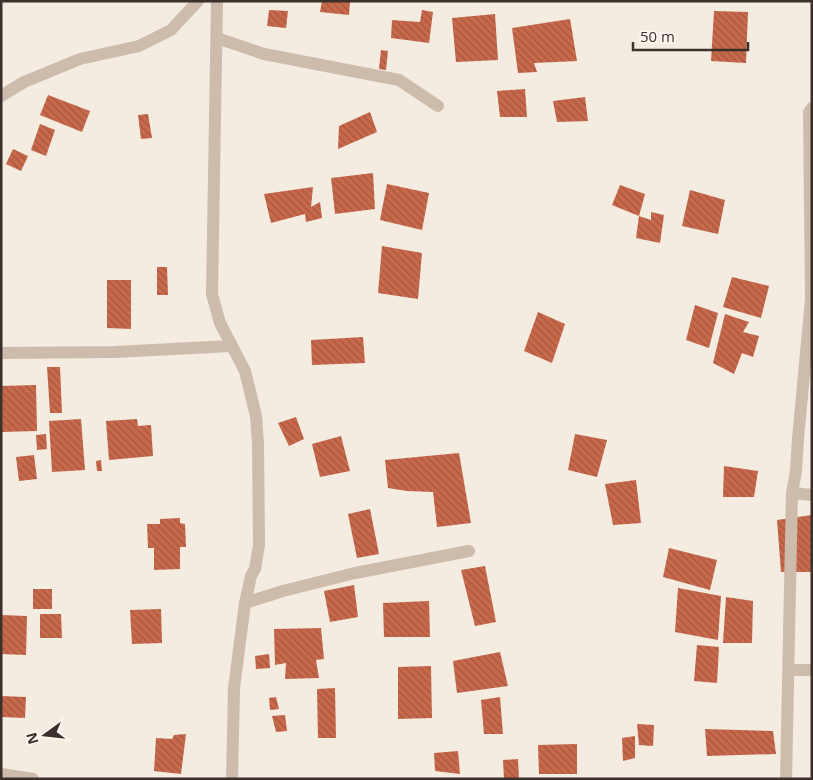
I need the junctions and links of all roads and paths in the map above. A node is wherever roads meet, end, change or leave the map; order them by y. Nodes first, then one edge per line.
1 (198, 1) edge
2 (217, 1) edge
3 (217, 38) junction
4 (1, 96) edge
5 (438, 106) dead end
6 (812, 108) edge
7 (811, 299) edge
8 (231, 346) junction
9 (1, 353) edge
10 (792, 493) junction
11 (812, 495) edge
12 (469, 551) dead end
13 (245, 603) junction
14 (789, 670) junction
15 (812, 670) edge
16 (1, 774) edge
17 (33, 779) edge
18 (232, 779) edge
19 (786, 779) edge

1 - 4 street
2 - 3 street
3 - 5 street
3 - 8 street
6 - 7 street
7 - 10 street
8 - 9 street
8 - 13 street
10 - 11 street
10 - 14 street
12 - 13 street
13 - 18 street
14 - 15 street
14 - 19 street
16 - 17 street

